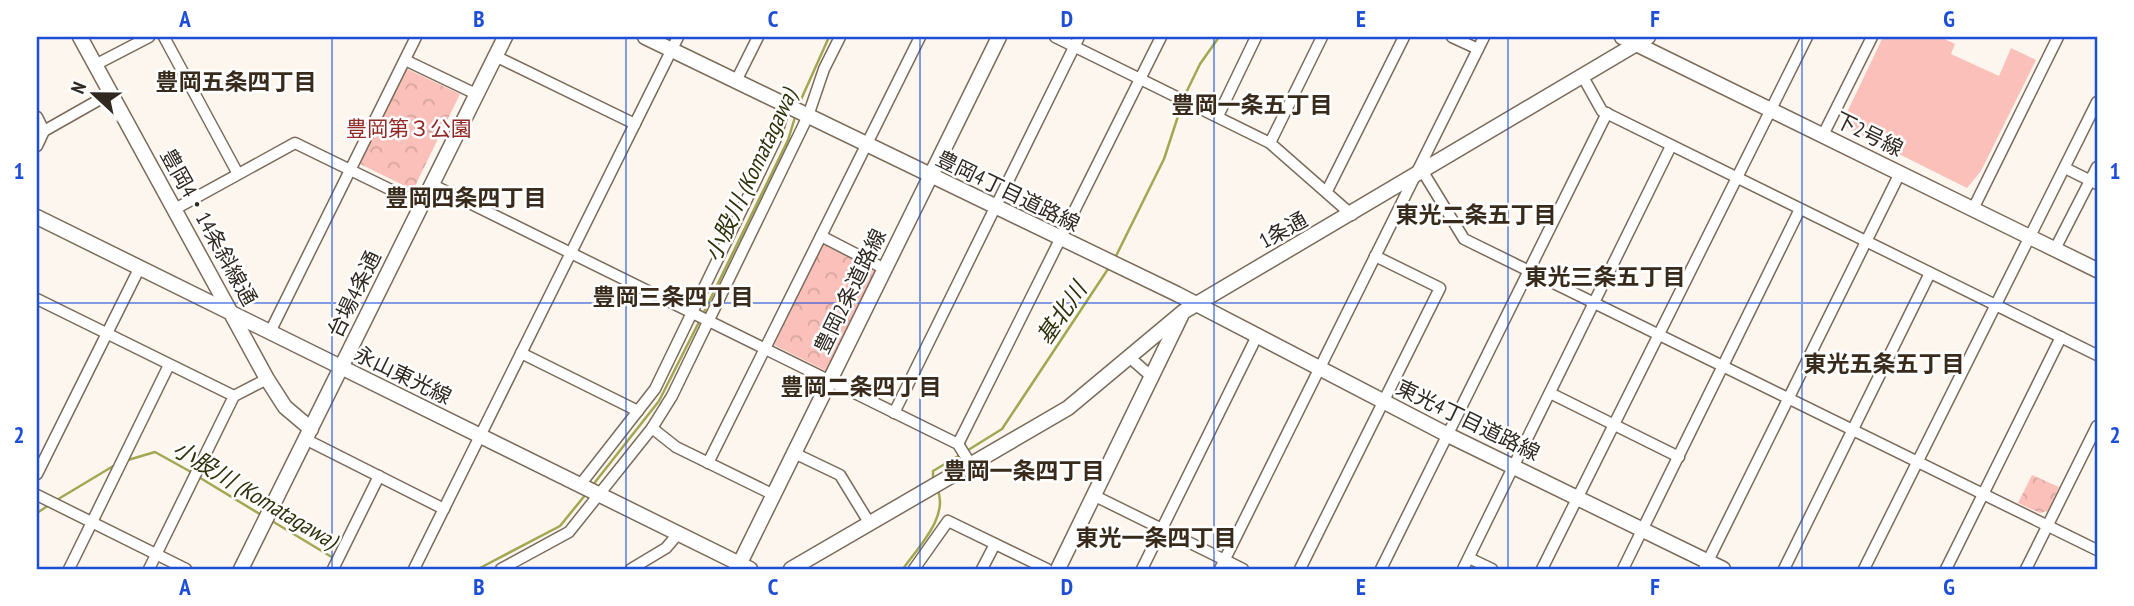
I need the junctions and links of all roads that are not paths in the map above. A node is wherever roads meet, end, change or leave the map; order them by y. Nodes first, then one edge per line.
1 (80, 37) edge
2 (149, 37) edge
3 (164, 37) edge
4 (416, 37) edge
5 (505, 37) edge
6 (645, 37) edge
7 (758, 37) edge
8 (840, 37) edge
9 (920, 37) edge
10 (999, 37) edge
11 (1055, 37) edge
12 (1161, 37) edge
13 (1256, 37) edge
14 (1404, 37) edge
15 (1452, 37) edge
16 (1484, 37) edge
17 (1622, 37) edge
18 (1807, 37) edge
19 (1872, 37) edge
20 (2058, 37) edge
21 (1319, 38) edge
22 (1642, 40) edge
23 (1077, 42) edge
24 (675, 43) edge
25 (1478, 49) junction
26 (495, 57) junction
27 (405, 60) junction
28 (95, 65) junction
29 (1583, 77) junction
30 (1140, 78) junction
31 (737, 82) junction
32 (111, 93) junction
33 (476, 94) junction
34 (2097, 102) edge
35 (797, 110) junction
36 (1770, 110) junction
37 (1607, 113) junction
38 (1218, 116) junction
39 (37, 117) edge
40 (635, 124) junction
41 (41, 129) edge
42 (1823, 135) junction
43 (1270, 143) junction
44 (865, 145) junction
45 (37, 146) edge
46 (1671, 146) junction
47 (2097, 167) edge
48 (2065, 168) junction
49 (350, 170) junction
50 (1900, 173) junction
51 (238, 174) junction
52 (1418, 175) junction
53 (930, 177) junction
54 (1736, 178) junction
55 (2094, 183) edge
56 (431, 184) junction
57 (1327, 191) junction
58 (422, 205) junction
59 (175, 209) junction
60 (996, 209) junction
61 (1800, 209) junction
62 (1973, 209) junction
63 (1352, 215) junction
64 (37, 217) edge
65 (821, 236) junction
66 (2030, 237) junction
67 (1061, 240) junction
68 (1865, 241) junction
69 (2055, 249) junction
70 (570, 253) junction
71 (1375, 256) junction
72 (2097, 268) edge
73 (139, 269) junction
74 (885, 269) junction
75 (1529, 271) junction
76 (1930, 273) junction
77 (38, 302) edge
78 (1594, 303) junction
79 (1996, 306) junction
80 (1189, 308) junction
81 (234, 315) junction
82 (700, 317) junction
83 (270, 332) junction
84 (106, 334) junction
85 (1658, 335) junction
86 (1257, 336) junction
87 (2061, 337) junction
88 (765, 349) junction
89 (521, 353) junction
90 (2097, 355) edge
91 (1128, 356) junction
92 (169, 365) junction
93 (1723, 367) junction
94 (341, 368) junction
95 (1320, 368) junction
96 (1153, 378) junction
97 (267, 379) junction
98 (828, 382) junction
99 (1550, 393) junction
100 (234, 396) junction
101 (1788, 400) junction
102 (1384, 402) junction
103 (638, 411) junction
104 (894, 413) junction
105 (1614, 424) junction
106 (2097, 426) edge
107 (652, 428) junction
108 (1853, 432) junction
109 (308, 434) junction
110 (1448, 435) junction
111 (479, 436) junction
112 (794, 453) junction
113 (964, 453) junction
114 (1679, 457) junction
115 (708, 463) junction
116 (1917, 463) junction
117 (1514, 466) junction
118 (37, 474) edge
119 (380, 476) junction
120 (590, 490) junction
121 (1983, 494) junction
122 (37, 495) edge
123 (774, 495) junction
124 (1095, 496) junction
125 (1577, 497) junction
126 (444, 509) junction
127 (92, 522) junction
128 (870, 524) junction
129 (2048, 526) junction
130 (1162, 529) junction
131 (1643, 529) junction
132 (677, 535) junction
133 (995, 544) junction
134 (2097, 550) edge
135 (156, 554) junction
136 (1469, 558) junction
137 (1223, 565) edge
138 (334, 566) edge
139 (1706, 566) edge
140 (745, 567) edge
141 (69, 569) edge
142 (149, 569) edge
143 (186, 569) edge
144 (241, 569) edge
145 (414, 569) edge
146 (501, 569) edge
147 (631, 569) edge
148 (791, 569) edge
149 (914, 569) edge
150 (982, 569) edge
151 (1047, 569) edge
152 (1058, 569) edge
153 (1142, 569) edge
154 (1243, 569) edge
155 (1300, 569) edge
156 (1381, 569) edge
157 (1463, 569) edge
158 (1492, 569) edge
159 (1542, 569) edge
160 (1623, 569) edge
161 (1723, 569) edge
162 (1784, 569) edge
163 (1864, 569) edge
164 (1946, 569) edge
165 (2026, 569) edge

1 - 28 street, 豊岡4・14条斜線通
2 - 28 street
3 - 51 street
4 - 27 street
5 - 26 street, 台場4条通
6 - 24 street, 豊岡4丁目道路線
7 - 31 street
8 - 35 street
9 - 44 street
10 - 53 street, 豊岡2条道路線
11 - 23 street
12 - 30 street
13 - 38 street
14 - 57 street
15 - 25 street
16 - 25 street
17 - 22 street, 下2号線
18 - 36 street
19 - 42 street
20 - 62 street
21 - 43 street
22 - 29 street, 1条通
22 - 36 street, 下2号線
23 - 30 street
23 - 60 street
24 - 31 street, 豊岡4丁目道路線
24 - 40 street
25 - 52 street
26 - 33 street, 台場4条通
26 - 40 street
27 - 33 street
27 - 49 street
28 - 32 street, 豊岡4・14条斜線通
29 - 37 street
29 - 52 street, 1条通
30 - 38 street
30 - 67 street
31 - 35 street, 豊岡4丁目道路線
32 - 41 street
32 - 59 street, 豊岡4・14条斜線通
33 - 56 street, 台場4条通
34 - 48 street
35 - 44 street, 豊岡4丁目道路線
35 - 82 street
35 - 82 street
36 - 42 street, 下2号線
36 - 54 street
37 - 46 street
37 - 75 street
38 - 43 street
39 - 41 street
40 - 70 street
41 - 45 street
42 - 50 street, 下2号線
43 - 57 street
44 - 53 street, 豊岡4丁目道路線
44 - 65 street
46 - 54 street
46 - 78 street
47 - 55 street
48 - 55 street
48 - 66 street
49 - 51 street
49 - 58 street
49 - 83 street
50 - 62 street, 下2号線
50 - 68 street
51 - 59 street
52 - 63 street, 1条通
52 - 71 street
52 - 75 street
53 - 60 street, 豊岡4丁目道路線
53 - 74 street, 豊岡2条道路線
54 - 61 street
54 - 85 street
55 - 69 street
56 - 58 street, 台場4条通
56 - 70 street
57 - 63 street
58 - 94 street, 台場4条通
59 - 81 street, 豊岡4・14条斜線通
60 - 67 street, 豊岡4丁目道路線
60 - 104 street
61 - 68 street
61 - 93 street
62 - 66 street, 下2号線
63 - 80 street, 1条通
64 - 73 street, 永山東光線
65 - 74 street
65 - 88 street
66 - 69 street, 下2号線
66 - 79 street
67 - 80 street, 豊岡4丁目道路線
67 - 113 street
68 - 76 street
68 - 101 street
69 - 72 street, 下2号線
70 - 82 street
70 - 89 street
71 - 95 street
71 - 102 street
73 - 81 street, 永山東光線
73 - 84 street
74 - 98 street, 豊岡2条道路線
75 - 78 street
75 - 110 street
76 - 79 street
76 - 108 street
77 - 84 street
78 - 85 street
78 - 99 street
79 - 87 street
79 - 116 street
80 - 86 street, 東光4丁目道路線
80 - 91 street, 1条通
80 - 96 street
81 - 83 street, 永山東光線
81 - 97 street, 豊岡4・14条斜線通
82 - 88 street
82 - 103 street
82 - 107 street
83 - 94 street, 永山東光線
84 - 92 street
84 - 118 street
85 - 93 street
85 - 105 street
86 - 95 street, 東光4丁目道路線
86 - 130 street
87 - 90 street
87 - 121 street
88 - 98 street
88 - 115 street
89 - 103 street
89 - 111 street
91 - 96 street
91 - 113 street, 1条通
92 - 100 street
92 - 127 street
93 - 101 street
93 - 114 street
94 - 109 street, 台場4条通
94 - 111 street, 永山東光線
95 - 102 street, 東光4丁目道路線
95 - 137 street
96 - 124 street
97 - 100 street
97 - 109 street, 豊岡4・14条斜線通
98 - 104 street
98 - 112 street, 豊岡2条道路線
99 - 105 street
99 - 117 street
100 - 135 street
101 - 108 street
101 - 139 street
102 - 110 street, 東光4丁目道路線
102 - 155 street
103 - 120 street
104 - 113 street
105 - 114 street
105 - 125 street
106 - 129 street
107 - 115 street
107 - 120 street
108 - 116 street
108 - 162 street
109 - 119 street
109 - 144 street, 台場4条通
110 - 117 street, 東光4丁目道路線
110 - 156 street
111 - 120 street, 永山東光線
111 - 126 street
112 - 123 street, 豊岡2条道路線
112 - 128 street
113 - 128 street, 1条通
114 - 131 street
115 - 123 street
116 - 121 street
116 - 163 street
117 - 125 street, 東光4丁目道路線
117 - 136 street
119 - 126 street
119 - 138 street
120 - 132 street, 永山東光線
120 - 146 street
121 - 129 street
121 - 164 street
122 - 127 street
123 - 140 street, 豊岡2条道路線
124 - 130 street
124 - 152 street
125 - 131 street, 東光4丁目道路線
125 - 159 street
126 - 145 street
127 - 135 street
127 - 141 street
128 - 148 street, 1条通
129 - 134 street
129 - 165 street
130 - 137 street
130 - 153 street
131 - 139 street, 東光4丁目道路線
131 - 160 street
132 - 140 street, 永山東光線
132 - 147 street
133 - 149 street
133 - 150 street
133 - 151 street
135 - 142 street
135 - 143 street
136 - 157 street
136 - 158 street
137 - 154 street
139 - 161 street, 東光4丁目道路線

